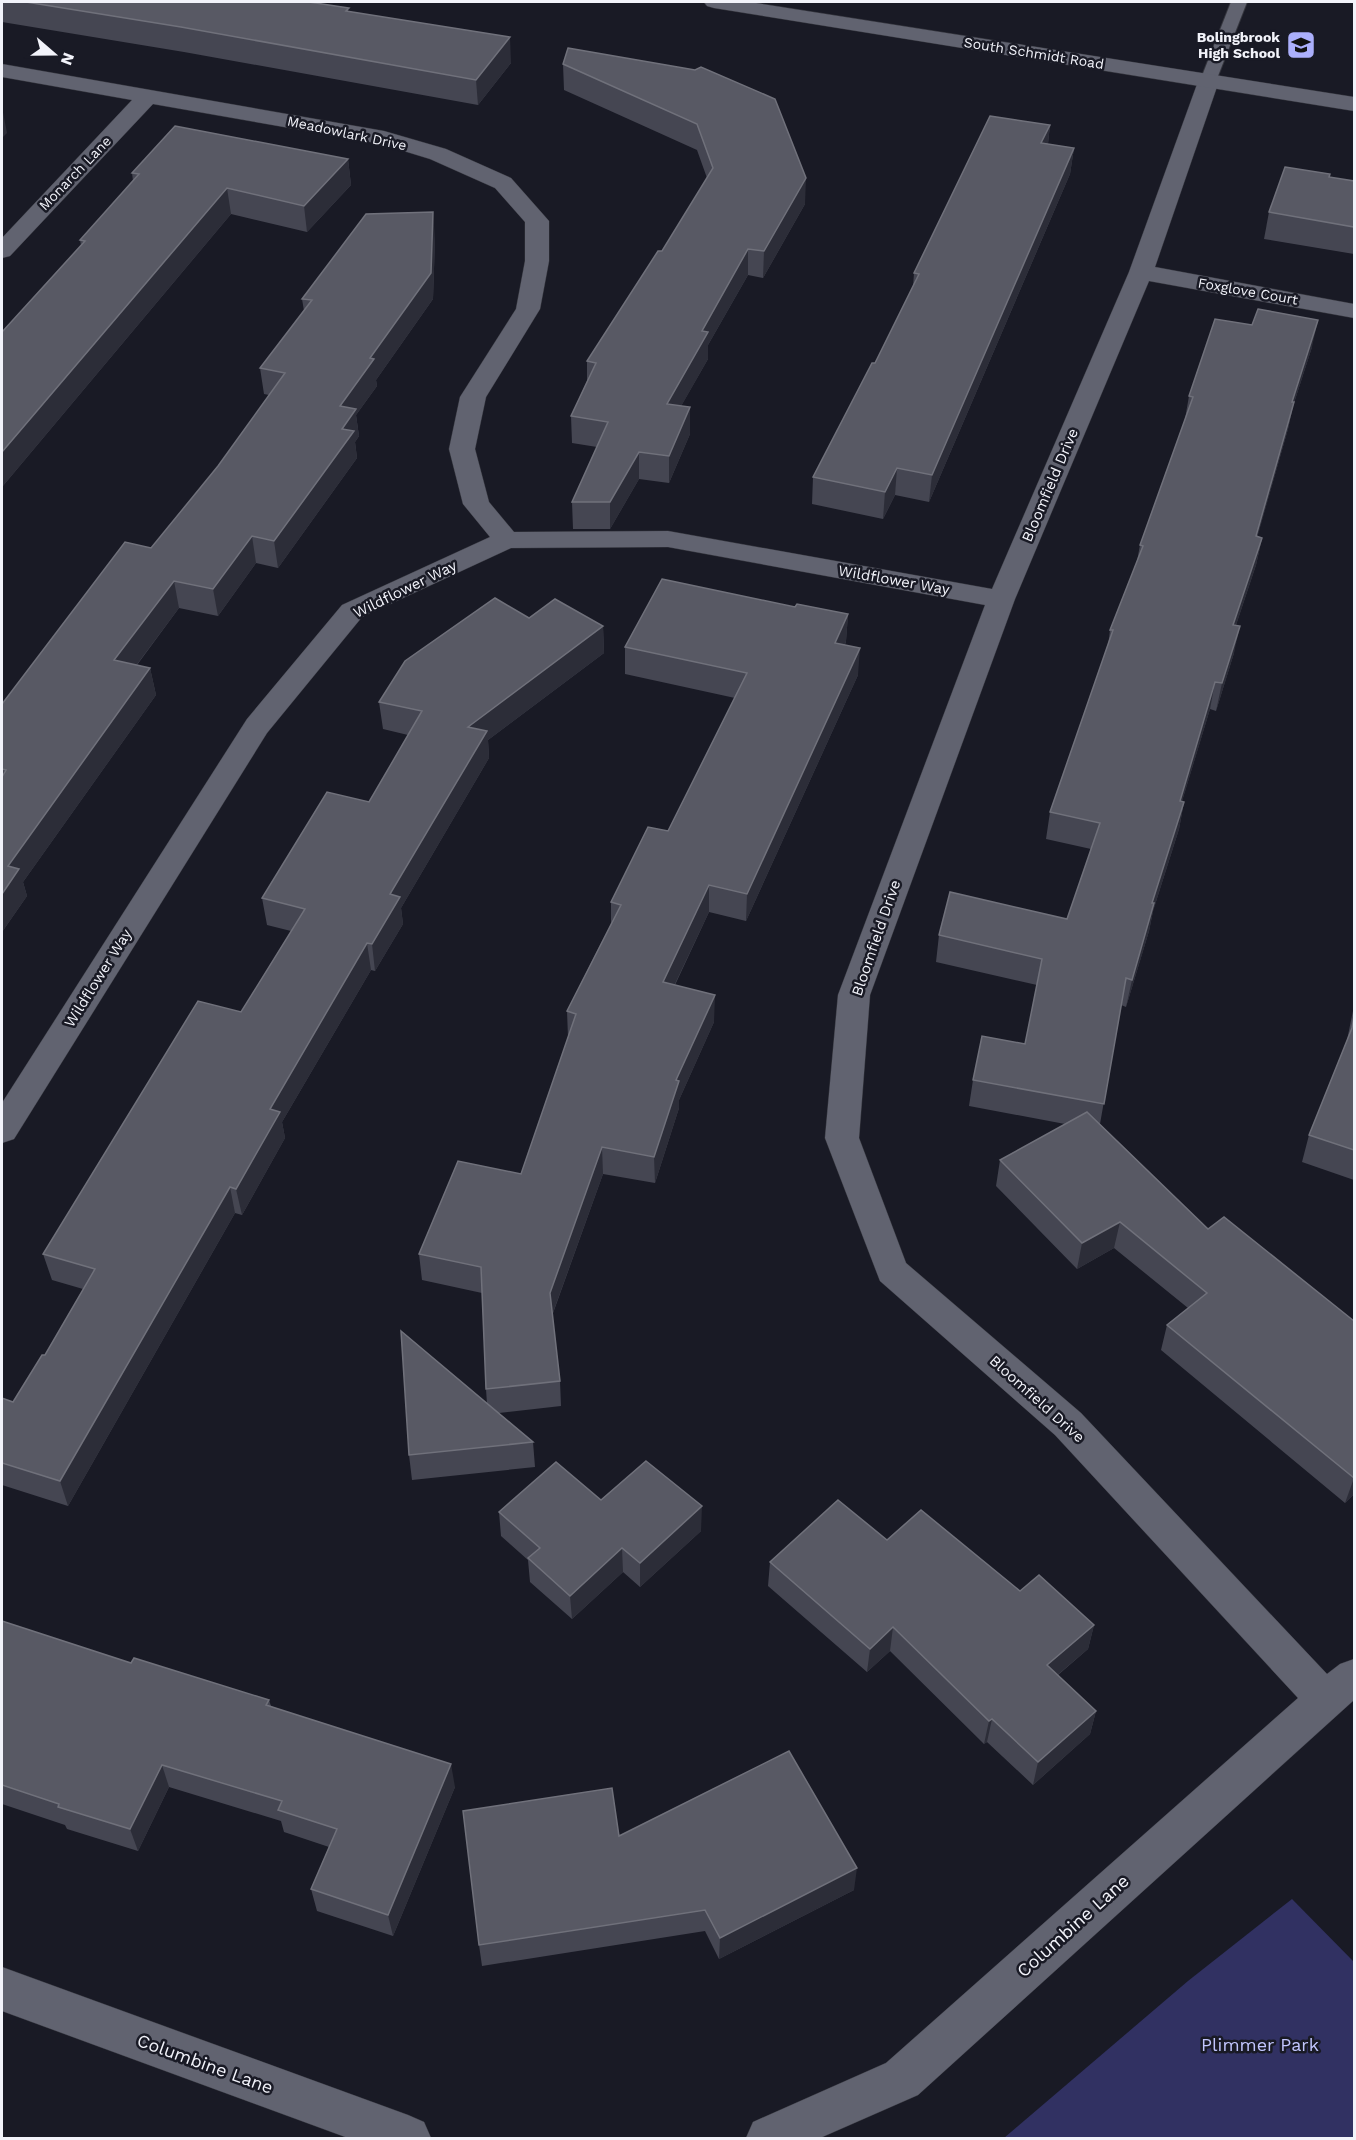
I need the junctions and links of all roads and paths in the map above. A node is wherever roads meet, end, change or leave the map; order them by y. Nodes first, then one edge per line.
1 (714, 2) edge
2 (1239, 2) edge
3 (2, 70) edge
4 (1208, 81) junction
5 (149, 95) junction
6 (1354, 104) edge
7 (2, 251) edge
8 (1141, 272) junction
9 (1354, 311) edge
10 (507, 540) junction
11 (1000, 599) junction
12 (6, 1116) edge
13 (1340, 1688) edge
14 (2, 1989) edge
15 (408, 2139) edge
16 (769, 2139) edge

1 - 4 street, South Schmidt Road
2 - 4 lane
3 - 5 street, Meadowlark Drive
4 - 6 street, South Schmidt Road
4 - 8 street, Bloomfield Drive
5 - 7 street, Monarch Lane
5 - 10 street, Meadowlark Drive
8 - 9 street, Foxglove Court
8 - 11 street, Bloomfield Drive
10 - 11 street, Wildflower Way
10 - 12 street, Wildflower Way
11 - 13 street, Bloomfield Drive
13 - 16 street, Columbine Lane
14 - 15 street, Columbine Lane

